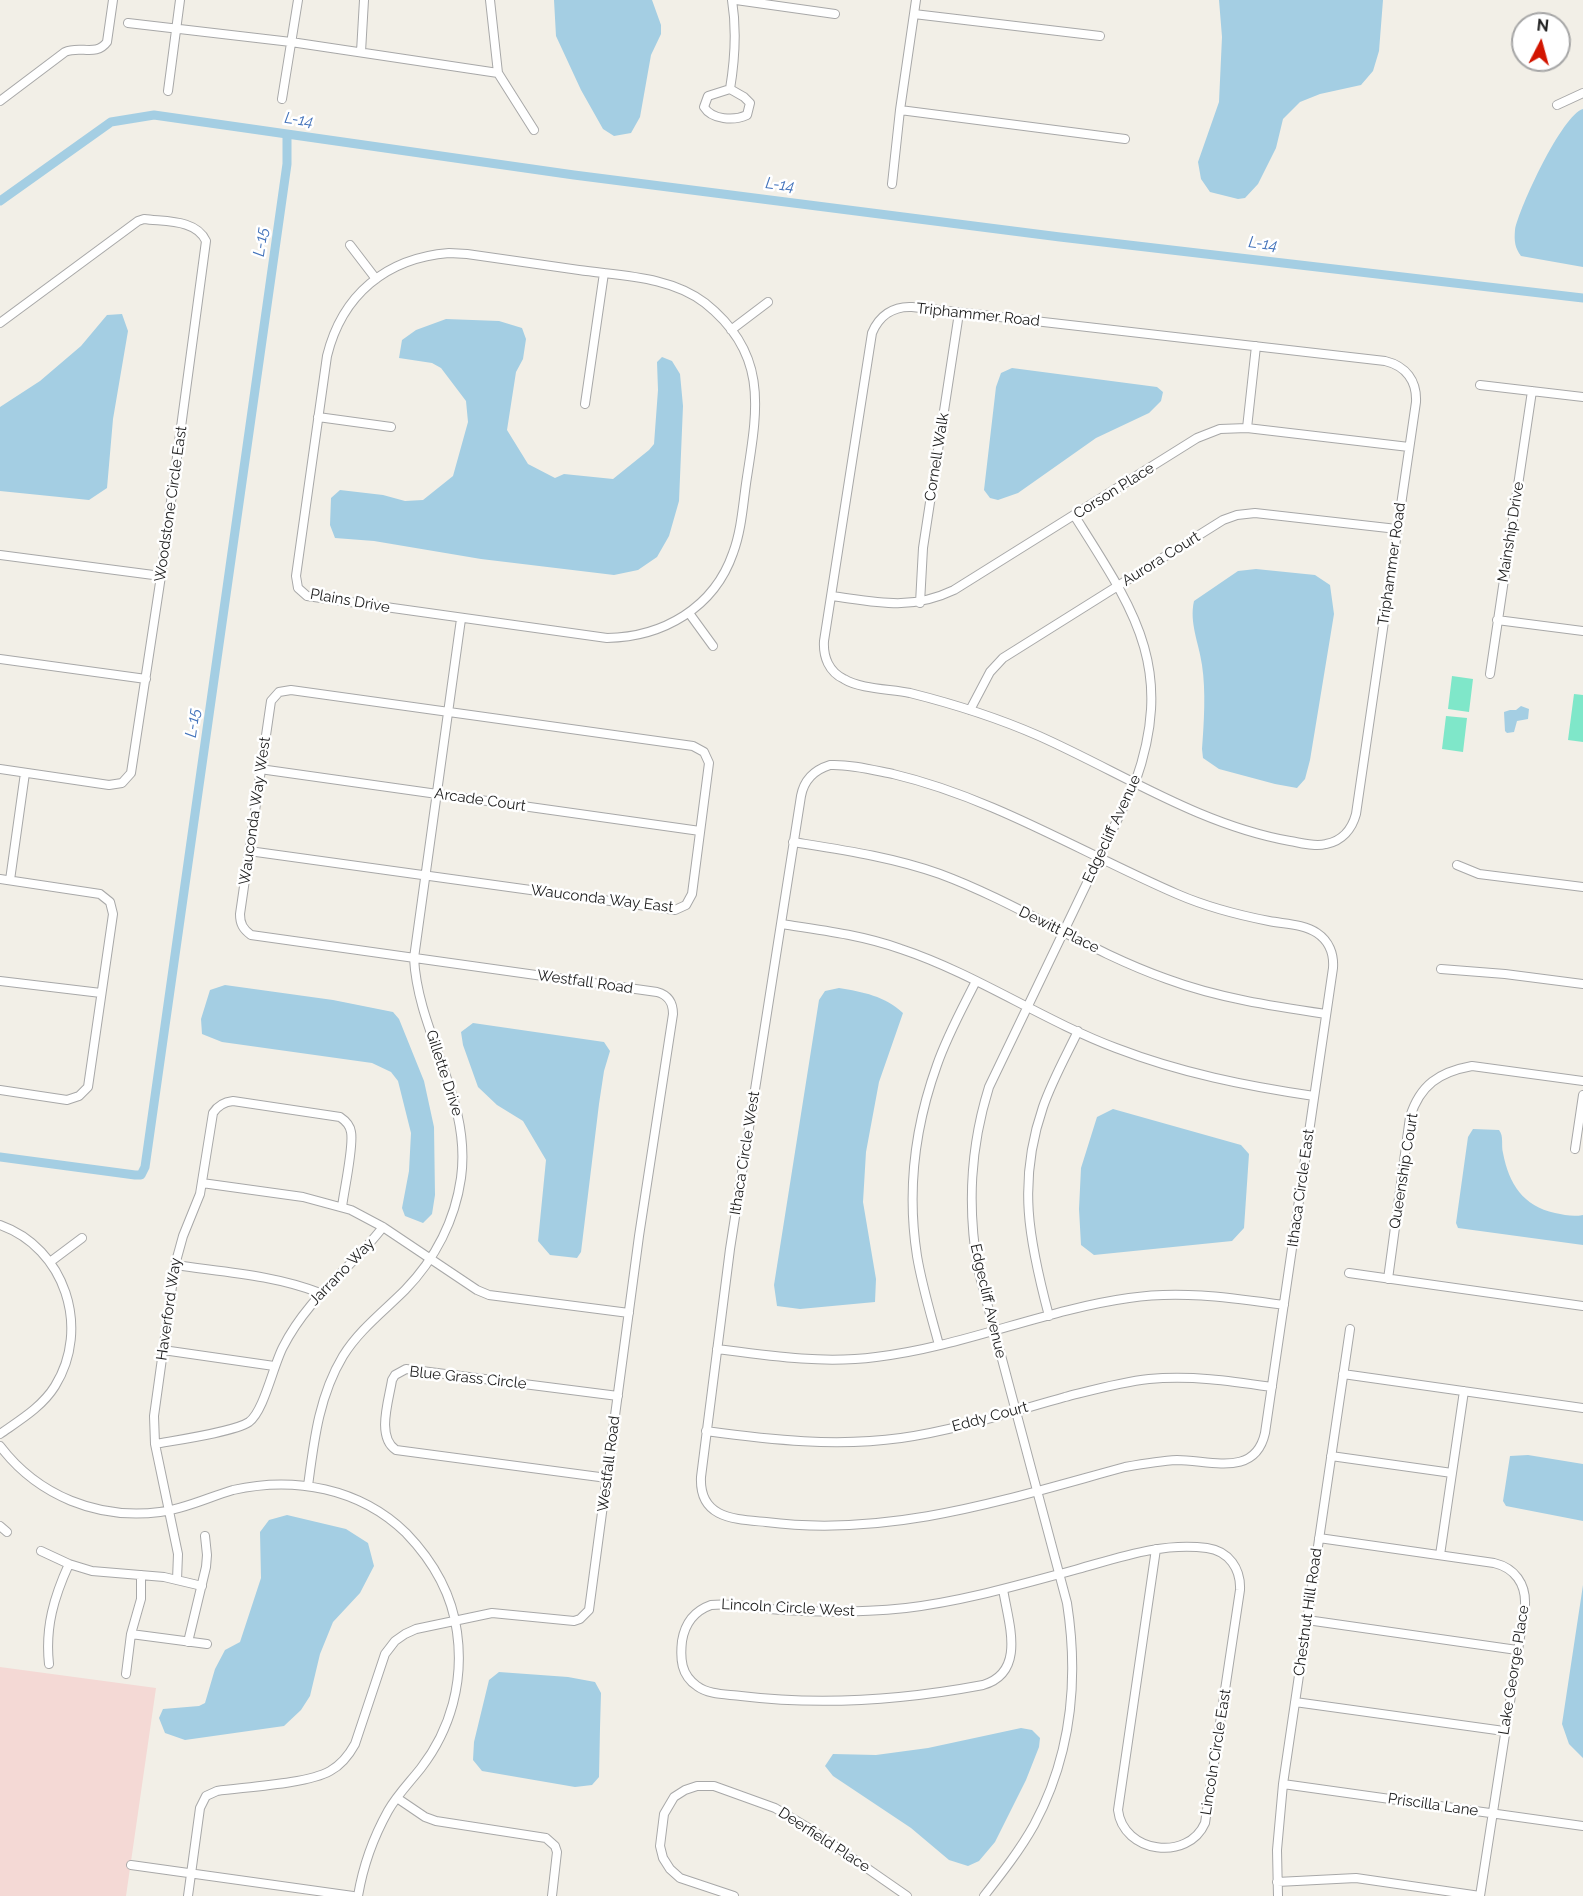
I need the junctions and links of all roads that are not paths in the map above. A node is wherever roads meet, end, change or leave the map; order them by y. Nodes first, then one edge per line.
1 (113, 0) edge
2 (180, 0) edge
3 (298, 0) edge
4 (364, 0) edge
5 (490, 0) edge
6 (734, 0) edge
7 (916, 0) edge
8 (835, 14) dead end
9 (914, 14) junction
10 (128, 23) dead end
11 (176, 29) junction
12 (1100, 36) dead end
13 (291, 42) junction
14 (361, 52) junction
15 (498, 73) junction
16 (730, 89) junction
17 (168, 90) dead end
18 (1583, 93) edge
19 (282, 99) dead end
20 (0, 101) edge
21 (1557, 105) dead end
22 (900, 110) junction
23 (534, 130) dead end
24 (1125, 139) dead end
25 (892, 184) dead end
26 (350, 245) dead end
27 (604, 273) junction
28 (376, 279) junction
29 (768, 302) dead end
30 (959, 312) junction
31 (0, 323) edge
32 (731, 330) junction
33 (1256, 346) junction
34 (1480, 386) dead end
35 (1532, 391) junction
36 (1583, 397) edge
37 (585, 404) dead end
38 (318, 417) junction
39 (391, 427) dead end
40 (1247, 429) junction
41 (1409, 447) junction
42 (1074, 515) junction
43 (1397, 529) junction
44 (0, 555) edge
45 (161, 576) junction
46 (1118, 585) junction
47 (831, 596) junction
48 (920, 603) junction
49 (689, 613) junction
50 (461, 619) junction
51 (1497, 620) junction
52 (1583, 631) edge
53 (713, 646) dead end
54 (0, 659) edge
55 (1490, 674) dead end
56 (146, 679) junction
57 (970, 710) junction
58 (447, 711) junction
59 (0, 769) edge
60 (260, 769) junction
61 (25, 773) junction
62 (1135, 783) junction
63 (436, 794) junction
64 (700, 831) junction
65 (794, 842) junction
66 (249, 851) junction
67 (1099, 857) junction
68 (1457, 866) dead end
69 (424, 876) junction
70 (0, 879) edge
71 (10, 880) junction
72 (1583, 887) edge
73 (781, 924) junction
74 (1063, 932) junction
75 (414, 958) junction
76 (1441, 969) dead end
77 (0, 981) edge
78 (976, 981) junction
79 (1583, 984) edge
80 (101, 993) junction
81 (1027, 1006) junction
82 (1326, 1014) junction
83 (1078, 1032) junction
84 (1583, 1081) edge
85 (0, 1090) edge
86 (1583, 1095) edge
87 (1314, 1096) junction
88 (1575, 1149) dead end
89 (202, 1183) junction
90 (342, 1207) junction
91 (0, 1226) edge
92 (383, 1227) junction
93 (82, 1239) dead end
94 (430, 1259) junction
95 (50, 1262) junction
96 (175, 1265) junction
97 (1349, 1273) dead end
98 (1388, 1279) junction
99 (320, 1293) junction
100 (1284, 1305) junction
101 (1583, 1306) edge
102 (628, 1313) junction
103 (1049, 1316) junction
104 (1350, 1329) dead end
105 (994, 1330) junction
106 (939, 1345) junction
107 (717, 1349) junction
108 (163, 1350) junction
109 (274, 1366) junction
110 (1343, 1374) junction
111 (1272, 1387) junction
112 (1464, 1391) junction
113 (618, 1396) junction
114 (1583, 1408) edge
115 (1016, 1410) junction
116 (706, 1431) junction
117 (0, 1434) edge
118 (155, 1444) junction
119 (0, 1446) edge
120 (1331, 1456) junction
121 (1452, 1473) junction
122 (607, 1478) junction
123 (308, 1486) junction
124 (1037, 1491) junction
125 (169, 1510) junction
126 (205, 1536) dead end
127 (1319, 1538) junction
128 (1156, 1549) junction
129 (41, 1551) dead end
130 (1440, 1555) junction
131 (69, 1564) junction
132 (1059, 1574) junction
133 (141, 1575) junction
134 (177, 1580) junction
135 (202, 1586) junction
136 (1004, 1589) junction
137 (455, 1620) junction
138 (1307, 1620) junction
139 (132, 1634) junction
140 (188, 1642) junction
141 (207, 1644) dead end
142 (1517, 1650) junction
143 (49, 1664) dead end
144 (126, 1674) dead end
145 (1295, 1702) junction
146 (1504, 1731) junction
147 (1283, 1784) junction
148 (397, 1798) junction
149 (1492, 1814) junction
150 (1583, 1826) edge
151 (131, 1865) dead end
152 (191, 1874) junction
153 (1277, 1882) junction
154 (905, 1895) edge
155 (188, 1896) edge
156 (353, 1896) edge
157 (358, 1896) edge
158 (552, 1896) edge
159 (734, 1896) edge
160 (984, 1896) edge
161 (1278, 1896) edge
162 (1480, 1896) edge

1 - 20 street
2 - 11 street
3 - 13 street
4 - 14 street
5 - 15 street
6 - 8 street
6 - 16 street
7 - 9 street
9 - 12 street
9 - 22 street
10 - 11 street
11 - 13 street
11 - 17 street
13 - 14 street
13 - 19 street
14 - 15 street
15 - 23 street
16 - 16 street
18 - 21 street
22 - 24 street
22 - 25 street
26 - 28 street
27 - 28 street, Plains Drive
27 - 32 street, Plains Drive
27 - 37 street
28 - 38 street, Plains Drive
29 - 32 street
30 - 33 street, Triphammer Road
30 - 47 street, Triphammer Road
30 - 48 street, Cornell Walk
31 - 45 street, Woodstone Circle East
32 - 49 street, Plains Drive
33 - 40 street
33 - 41 street, Triphammer Road
34 - 35 street
35 - 36 street
35 - 51 street, Mainship Drive
38 - 39 street
38 - 50 street, Plains Drive
40 - 41 street, Corson Place
40 - 42 street, Corson Place
41 - 43 street, Triphammer Road
42 - 46 street, Edgecliff Avenue
42 - 48 street, Corson Place
43 - 46 street, Aurora Court
43 - 62 street, Triphammer Road
44 - 45 street
45 - 56 street, Woodstone Circle East
46 - 57 street, Aurora Court
46 - 62 street, Edgecliff Avenue
47 - 48 street, Corson Place
47 - 57 street, Triphammer Road
49 - 50 street, Plains Drive
49 - 53 street
50 - 58 street, Gillette Drive
51 - 52 street
51 - 55 street, Mainship Drive
54 - 56 street
56 - 61 street, Woodstone Circle East
57 - 62 street, Triphammer Road
58 - 60 street, Wauconda Way West
58 - 63 street, Gillette Drive
58 - 64 street, Wauconda Way East
59 - 61 street
60 - 63 street, Arcade Court
60 - 66 street, Wauconda Way West
61 - 71 street
62 - 67 street, Edgecliff Avenue
63 - 64 street, Arcade Court
63 - 69 street, Gillette Drive
64 - 69 street, Wauconda Way East
65 - 67 street, Ithaca Circle West
65 - 73 street, Ithaca Circle West
65 - 74 street, Dewitt Place
66 - 69 street
66 - 75 street, Wauconda Way West
67 - 74 street, Edgecliff Avenue
67 - 82 street, Ithaca Circle East
68 - 72 street
69 - 75 street, Gillette Drive
70 - 71 street
71 - 80 street
73 - 78 street
73 - 107 street, Ithaca Circle West
74 - 81 street, Edgecliff Avenue
74 - 82 street, Dewitt Place
75 - 94 street, Gillette Drive
75 - 102 street, Westfall Road
76 - 79 street
77 - 80 street
78 - 81 street
78 - 106 street
80 - 85 street
81 - 83 street
81 - 105 street, Edgecliff Avenue
82 - 87 street, Ithaca Circle East
83 - 87 street
83 - 103 street
84 - 98 street, Queenship Court
86 - 88 street
87 - 100 street, Ithaca Circle East
89 - 90 street
89 - 90 street, Haverford Way
89 - 96 street, Haverford Way
90 - 92 street
91 - 95 street
92 - 94 street
92 - 99 street, Jarrano Way
93 - 95 street
94 - 102 street
94 - 123 street, Gillette Drive
95 - 117 street
96 - 99 street
96 - 108 street, Haverford Way
97 - 98 street
98 - 101 street
99 - 109 street, Jarrano Way
100 - 103 street
100 - 111 street, Ithaca Circle East
102 - 113 street, Westfall Road
103 - 105 street
104 - 110 street, Chestnut Hill Road
105 - 106 street
105 - 115 street, Edgecliff Avenue
106 - 107 street
107 - 116 street, Ithaca Circle West
108 - 109 street
108 - 118 street, Haverford Way
109 - 118 street, Jarrano Way
110 - 112 street
110 - 120 street, Chestnut Hill Road
111 - 115 street, Eddy Court
111 - 124 street, Ithaca Circle East
112 - 114 street
112 - 121 street
113 - 122 street, Westfall Road
113 - 122 street, Blue Grass Circle
115 - 116 street, Eddy Court
115 - 124 street, Edgecliff Avenue
116 - 124 street, Ithaca Circle West
118 - 125 street, Haverford Way
119 - 125 street
120 - 121 street
120 - 127 street, Chestnut Hill Road
121 - 130 street
122 - 137 street, Westfall Road
123 - 125 street
123 - 137 street
124 - 132 street, Edgecliff Avenue
125 - 134 street, Haverford Way
126 - 135 street
127 - 130 street, Lake George Place
127 - 138 street, Chestnut Hill Road
128 - 128 street, Lincoln Circle East
128 - 132 street, Lincoln Circle East
129 - 131 street
130 - 142 street, Lake George Place
131 - 133 street
131 - 143 street
132 - 136 street, Lincoln Circle West
132 - 160 street, Edgecliff Avenue
133 - 134 street
133 - 139 street
134 - 135 street
135 - 140 street
136 - 136 street, Lincoln Circle West
137 - 148 street
137 - 152 street, Westfall Road
138 - 142 street
138 - 145 street, Chestnut Hill Road
139 - 140 street
139 - 144 street
140 - 141 street
142 - 146 street, Lake George Place
145 - 146 street
145 - 147 street, Chestnut Hill Road
146 - 149 street, Lake George Place
147 - 149 street, Priscilla Lane
147 - 153 street, Chestnut Hill Road
148 - 157 street
148 - 158 street
149 - 150 street, Priscilla Lane
149 - 162 street, Lake George Place
151 - 152 street
152 - 155 street, Westfall Road
152 - 156 street
153 - 161 street, Chestnut Hill Road
153 - 162 street
154 - 159 street, Deerfield Place

